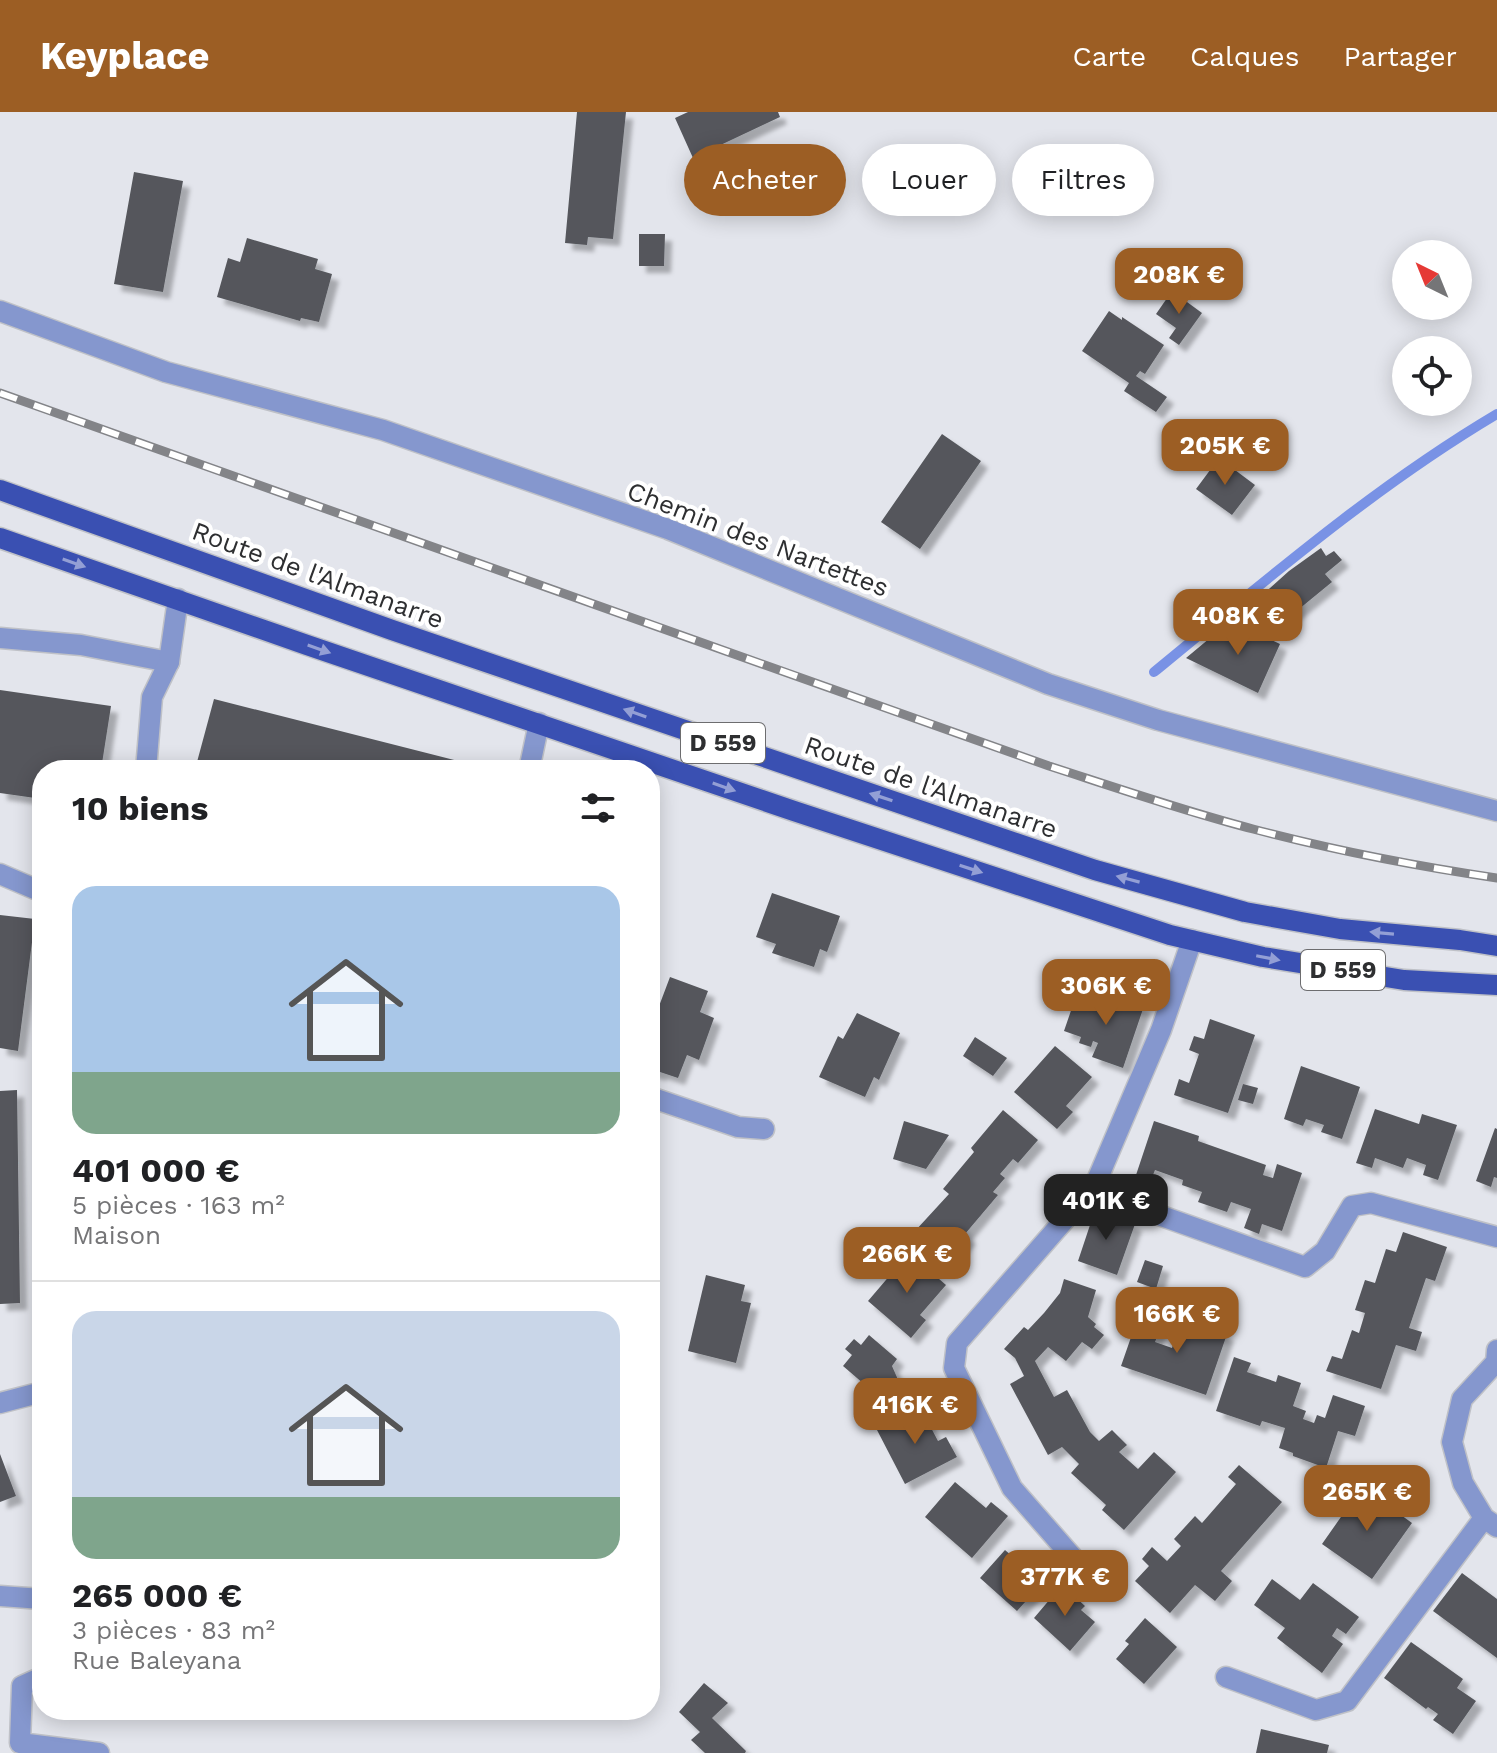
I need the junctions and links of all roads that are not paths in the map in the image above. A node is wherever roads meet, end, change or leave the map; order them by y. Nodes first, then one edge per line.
1 (0, 311) edge
2 (0, 490) edge
3 (0, 538) edge
4 (178, 599) junction
5 (0, 638) edge
6 (169, 662) junction
7 (539, 723) junction
8 (147, 760) edge
9 (531, 760) edge
10 (648, 760) edge
11 (660, 764) edge
12 (1497, 811) edge
13 (0, 874) edge
14 (32, 888) edge
15 (1192, 940) junction
16 (1497, 946) edge
17 (1497, 985) edge
18 (660, 1100) edge
19 (764, 1129) dead end
20 (1095, 1185) junction
21 (1497, 1237) edge
22 (1497, 1350) edge
23 (1497, 1362) edge
24 (32, 1395) edge
25 (0, 1403) edge
26 (1491, 1523) edge
27 (1082, 1568) dead end
28 (0, 1596) edge
29 (32, 1598) edge
30 (1226, 1677) dead end
31 (32, 1682) edge
32 (99, 1753) edge

1 - 12 street, Chemin des Nartettes
16 -> 2 main road, Route de l'Almanarre / D 559
3 -> 4 main road, D 559
4 - 6 street
4 -> 7 main road, D 559
5 - 6 street
6 - 8 street
7 - 9 street
7 -> 10 main road, D 559
11 -> 15 main road, D 559
13 - 14 street
15 -> 17 main road, D 559
15 - 20 street
18 - 19 street
20 - 21 street
20 - 27 street
22 - 23 street
23 - 26 street
24 - 25 street
26 - 30 street
28 - 29 street
31 - 32 street

